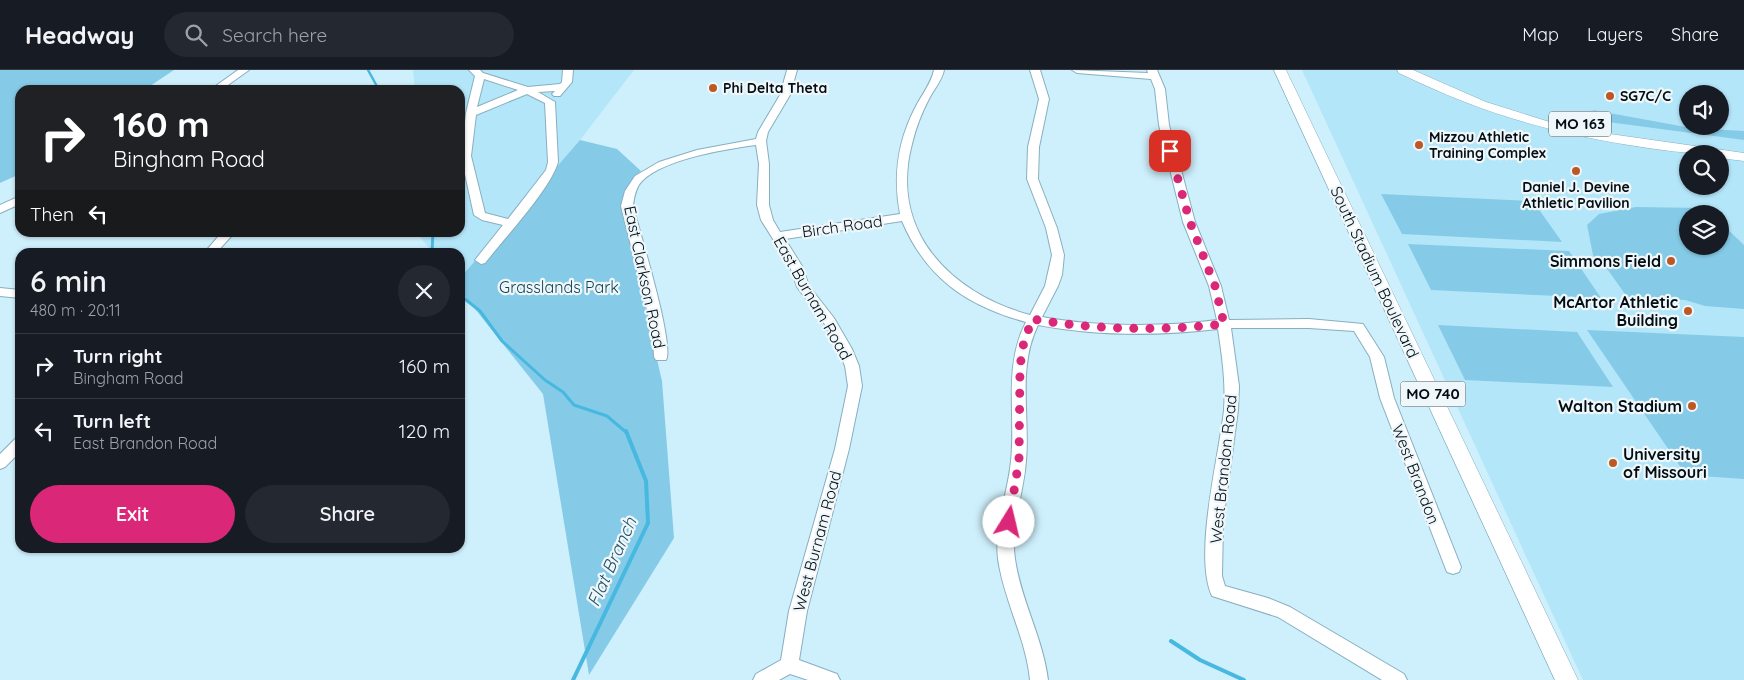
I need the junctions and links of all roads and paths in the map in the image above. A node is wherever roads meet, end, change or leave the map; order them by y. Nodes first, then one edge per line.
1 (244, 70) edge
2 (568, 70) edge
3 (792, 70) edge
4 (939, 70) edge
5 (1035, 70) edge
6 (1076, 70) edge
7 (1280, 70) edge
8 (1405, 70) edge
9 (1424, 70) edge
10 (478, 73) edge
11 (1154, 73) edge
12 (222, 85) edge
13 (562, 87) junction
14 (527, 90) junction
15 (1473, 92) junction
16 (550, 102) junction
17 (471, 113) junction
18 (761, 141) junction
19 (1744, 150) edge
20 (1744, 157) edge
21 (15, 202) edge
22 (0, 210) edge
23 (906, 217) junction
24 (510, 223) junction
25 (777, 236) junction
26 (224, 237) edge
27 (215, 248) edge
28 (481, 260) dead end
29 (0, 292) edge
30 (15, 294) edge
31 (1032, 319) junction
32 (1224, 324) junction
33 (661, 357) dead end
34 (855, 386) joint
35 (13, 450) edge
36 (0, 463) edge
37 (1453, 567) dead end
38 (789, 665) junction
39 (762, 680) edge
40 (831, 680) edge
41 (1039, 680) edge
42 (1398, 680) edge
43 (1567, 680) edge

1 - 12 street
2 - 13 street
3 - 18 street
4 - 23 street
5 - 31 street
6 - 11 street
7 - 43 main road, South Stadium Boulevard / MO 740
8 - 15 main road
8 - 20 main road, MO 163
9 - 15 main road, MO 163
10 - 14 street
10 - 17 street
11 - 32 street
13 - 14 street
13 - 16 street
14 - 16 street
14 - 17 street
15 - 19 main road, MO 163
16 - 24 street
17 - 24 street
18 - 25 street, East Burnam Road
18 - 33 street, East Clarkson Road
21 - 22 street
23 - 25 street, Birch Road
23 - 31 street
24 - 28 street
25 - 34 street, East Burnam Road
26 - 27 street
29 - 30 street
31 - 32 street
31 - 41 street
32 - 37 street, West Brandon
32 - 42 street, West Brandon Road
34 - 38 street, West Burnam Road
35 - 36 street
38 - 39 street
38 - 40 street

